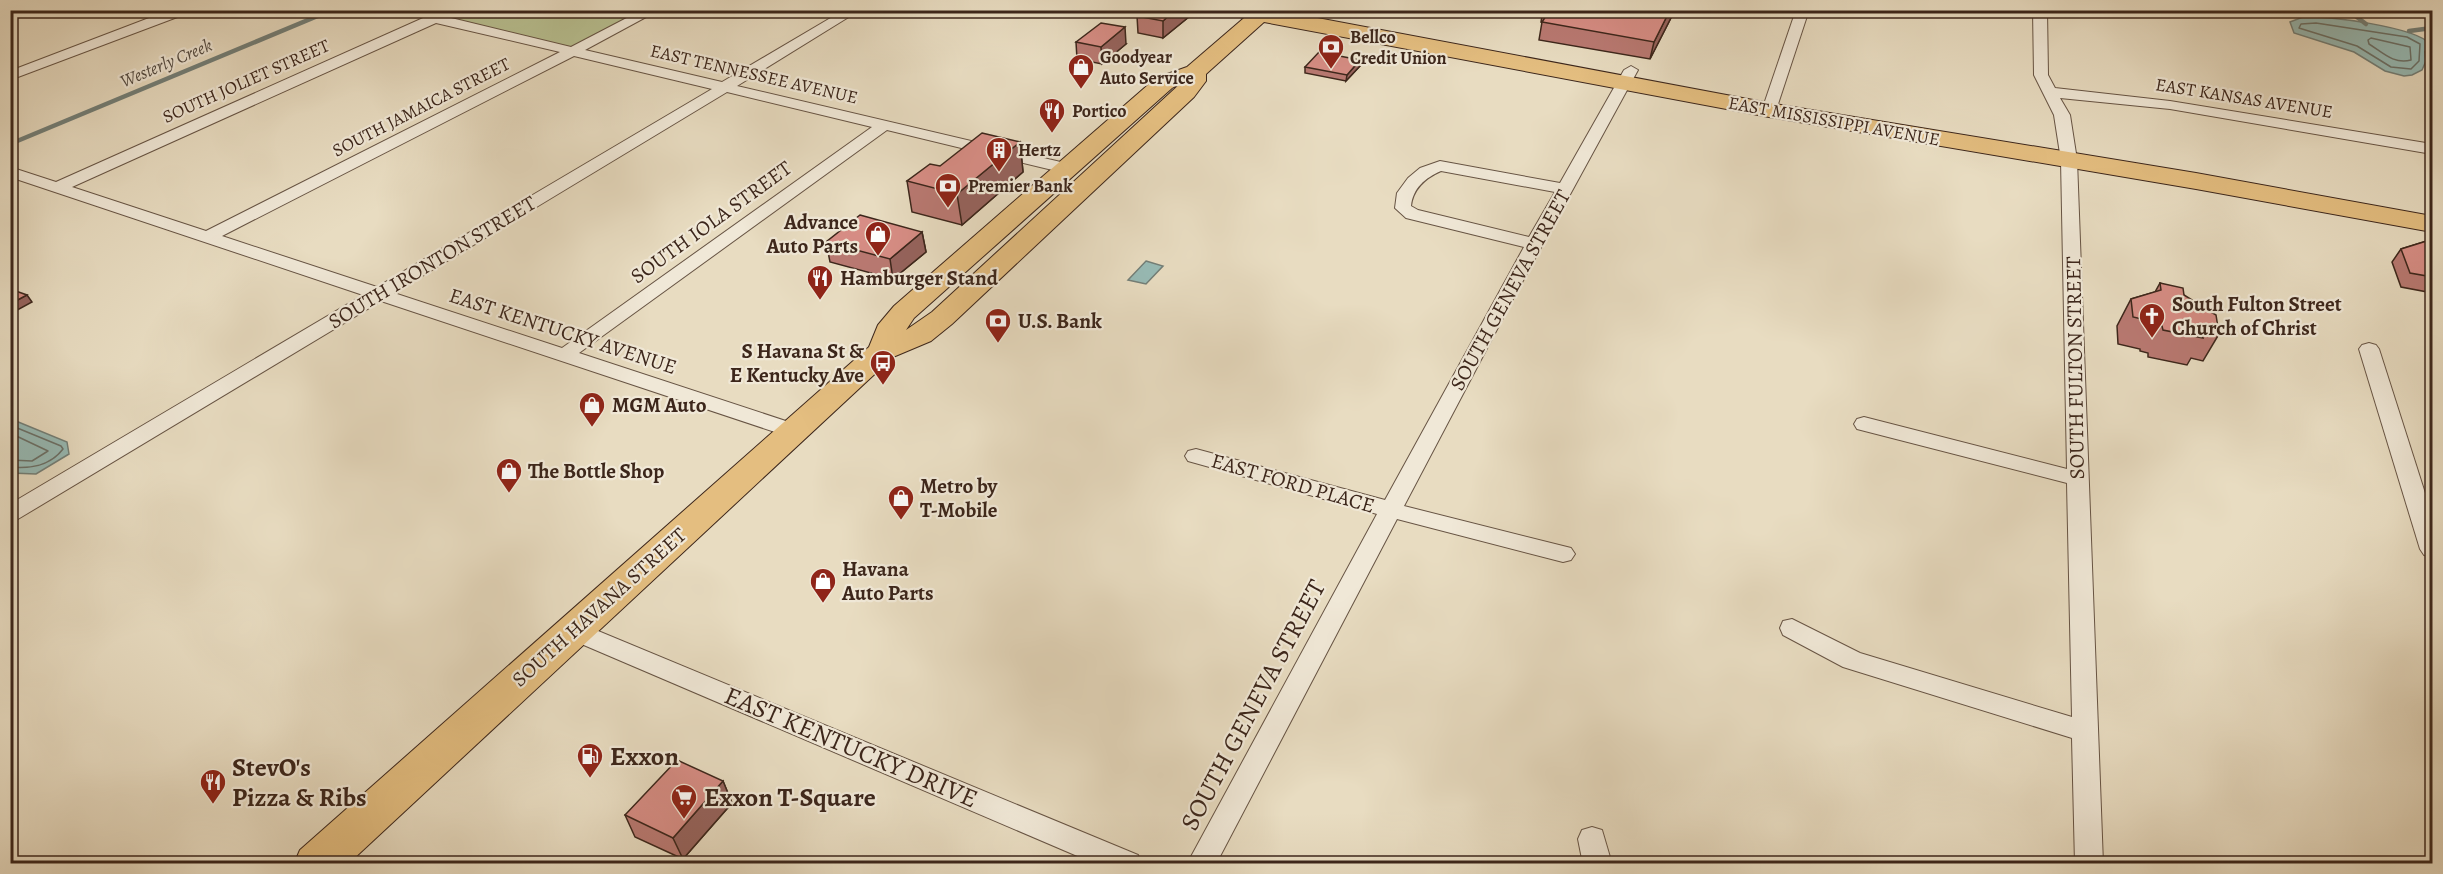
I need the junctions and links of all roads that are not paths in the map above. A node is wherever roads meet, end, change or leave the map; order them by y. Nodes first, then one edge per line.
1 (30, 10) edge
2 (451, 10) edge
3 (652, 10) edge
4 (854, 10) edge
5 (1236, 10) edge
6 (1305, 10) edge
7 (1803, 10) edge
8 (2040, 10) edge
9 (175, 13) dead end
10 (1262, 13) edge
11 (10, 17) edge
12 (433, 18) junction
13 (573, 51) junction
14 (1195, 72) junction
15 (10, 76) edge
16 (1627, 77) junction
17 (725, 87) junction
18 (2049, 92) junction
19 (1771, 103) junction
20 (884, 125) junction
21 (1098, 139) junction
22 (2433, 149) edge
23 (2068, 153) junction
24 (1107, 167) junction
25 (1065, 168) junction
26 (10, 172) edge
27 (58, 187) junction
28 (1565, 189) junction
29 (1078, 193) junction
30 (2433, 208) edge
31 (2433, 224) edge
32 (208, 237) junction
33 (1535, 244) junction
34 (976, 248) junction
35 (986, 278) junction
36 (379, 294) junction
37 (2369, 348) dead end
38 (882, 351) junction
39 (564, 355) junction
40 (1864, 424) dead end
41 (794, 431) junction
42 (1196, 456) dead end
43 (2078, 478) junction
44 (1390, 510) junction
45 (10, 514) edge
46 (2433, 549) edge
47 (1563, 554) dead end
48 (1792, 628) dead end
49 (574, 630) junction
50 (2086, 732) junction
51 (316, 864) edge
52 (1128, 864) edge
53 (1201, 864) edge
54 (2089, 864) edge

1 - 11 street
2 - 12 street, SOUTH JOLIET STREET
3 - 13 street, SOUTH JAMAICA STREET
4 - 17 street, SOUTH IRONTON STREET
5 - 10 main road, EAST MISSISSIPPI AVENUE
6 - 16 main road, EAST MISSISSIPPI AVENUE
7 - 19 street
8 - 18 street, SOUTH FULTON STREET
9 - 15 street
10 - 14 main road, SOUTH HAVANA STREET
10 - 16 main road, EAST MISSISSIPPI AVENUE
12 - 13 street, EAST TENNESSEE AVENUE
12 - 27 street, SOUTH JOLIET STREET
13 - 17 street, EAST TENNESSEE AVENUE
13 - 32 street, SOUTH JAMAICA STREET
14 - 21 main road, SOUTH HAVANA STREET
14 - 24 main road, SOUTH HAVANA STREET
16 - 19 main road, EAST MISSISSIPPI AVENUE
16 - 28 street, SOUTH GENEVA STREET
17 - 20 street, EAST TENNESSEE AVENUE
17 - 36 street, SOUTH IRONTON STREET
18 - 22 street, EAST KANSAS AVENUE
18 - 23 street, SOUTH FULTON STREET
19 - 23 main road, EAST MISSISSIPPI AVENUE
20 - 25 street, EAST TENNESSEE AVENUE
20 - 39 street, SOUTH IOLA STREET
21 - 24 main road
21 - 25 main road, SOUTH HAVANA STREET
23 - 30 main road, EAST MISSISSIPPI AVENUE
23 - 31 main road, EAST MISSISSIPPI AVENUE
23 - 43 street, SOUTH FULTON STREET
24 - 29 main road, SOUTH HAVANA STREET
25 - 29 main road
25 - 34 main road, SOUTH HAVANA STREET
26 - 27 street, EAST KENTUCKY AVENUE
27 - 32 street, EAST KENTUCKY AVENUE
28 - 33 street, SOUTH GENEVA STREET
28 - 33 street
29 - 35 main road, SOUTH HAVANA STREET
32 - 36 street, EAST KENTUCKY AVENUE
33 - 44 street, SOUTH GENEVA STREET
34 - 35 main road
34 - 38 main road, SOUTH HAVANA STREET
35 - 38 main road, SOUTH HAVANA STREET
36 - 39 street, EAST KENTUCKY AVENUE
36 - 45 street, SOUTH IRONTON STREET
37 - 46 street
38 - 41 main road, SOUTH HAVANA STREET
39 - 41 street, EAST KENTUCKY AVENUE
40 - 43 street
41 - 49 main road, SOUTH HAVANA STREET
42 - 44 street, EAST FORD PLACE
43 - 50 street, SOUTH FULTON STREET
44 - 47 street
44 - 53 street, SOUTH GENEVA STREET
48 - 50 street
49 - 51 main road, SOUTH HAVANA STREET
49 - 52 street, EAST KENTUCKY DRIVE
50 - 54 street, SOUTH FULTON STREET

